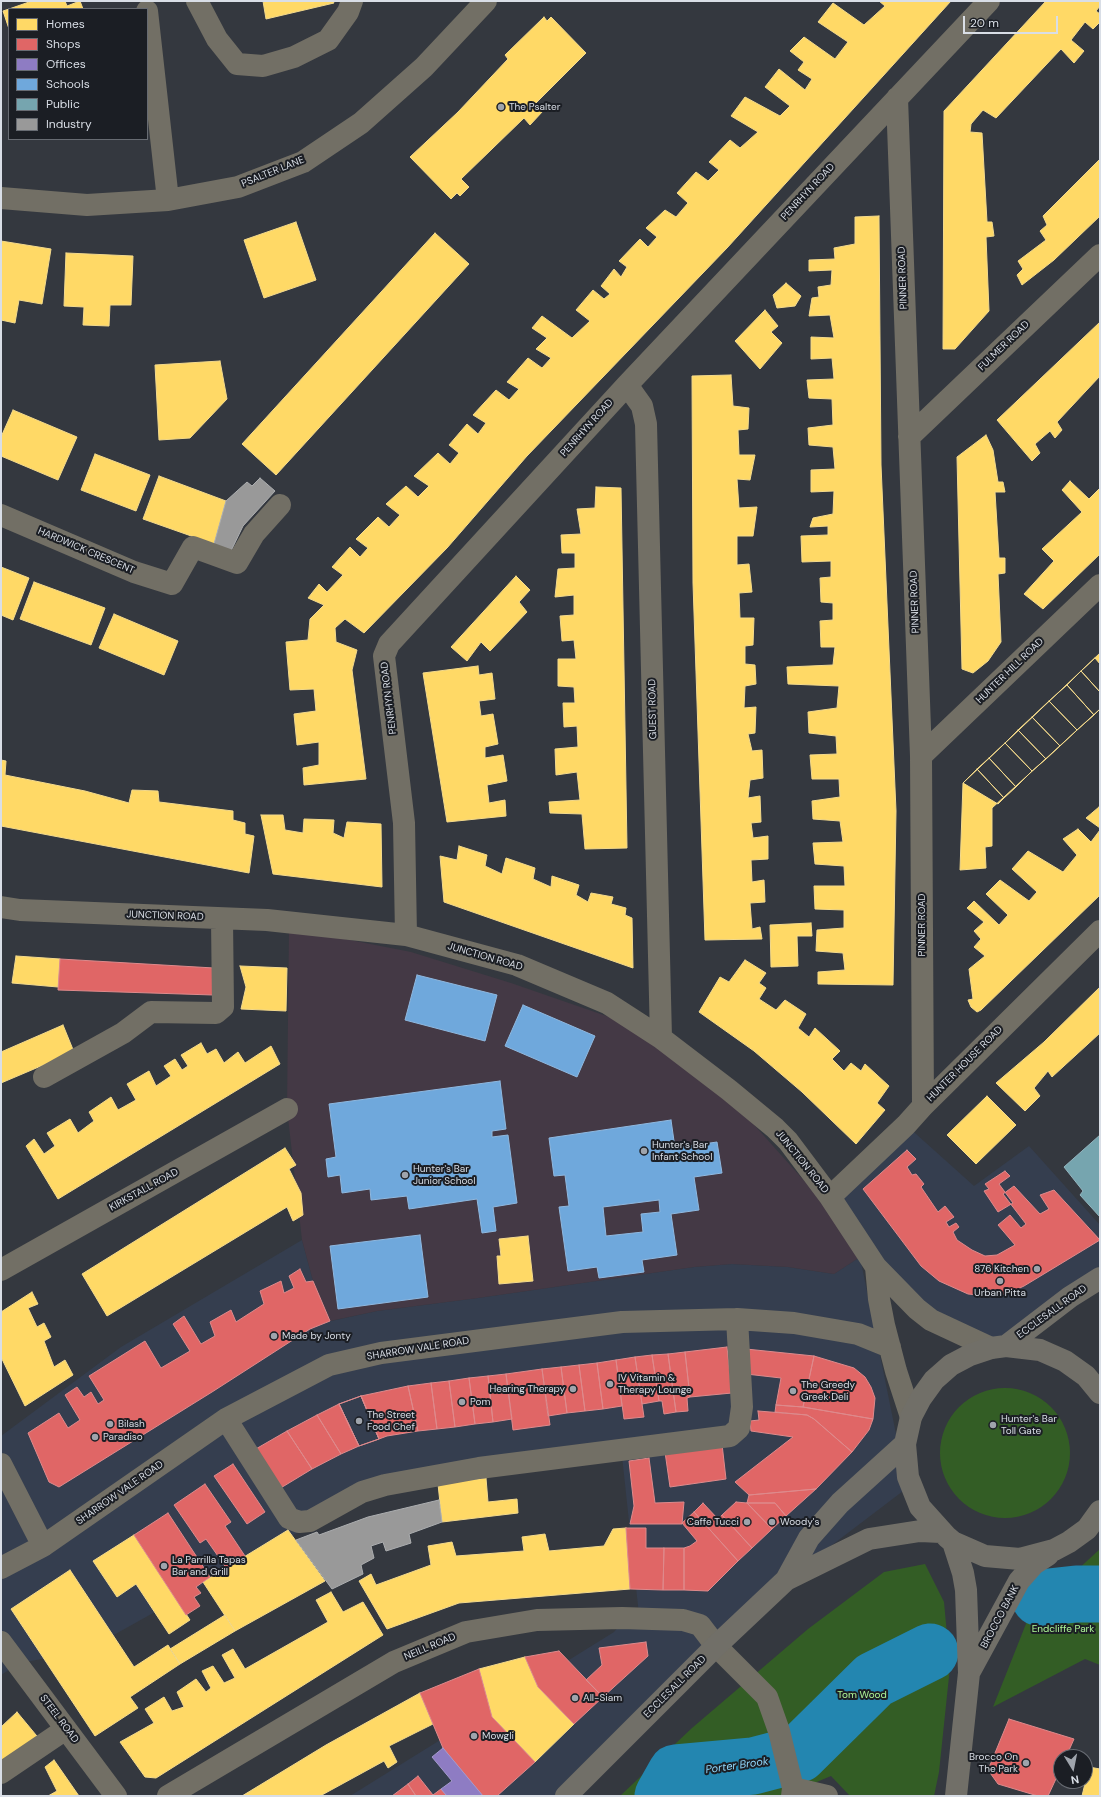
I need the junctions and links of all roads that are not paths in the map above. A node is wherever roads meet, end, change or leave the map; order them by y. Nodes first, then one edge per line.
1 (197, 1) edge
2 (352, 1) edge
3 (486, 1) edge
4 (985, 2) edge
5 (148, 19) edge
6 (897, 98) junction
7 (1, 198) edge
8 (168, 200) junction
9 (1100, 255) edge
10 (627, 385) junction
11 (909, 437) junction
12 (280, 505) dead end
13 (1, 515) edge
14 (1100, 586) edge
15 (921, 756) junction
16 (1, 907) edge
17 (222, 918) junction
18 (1100, 931) edge
19 (406, 935) junction
20 (661, 1038) junction
21 (44, 1077) dead end
22 (922, 1106) junction
23 (287, 1109) dead end
24 (830, 1197) junction
25 (876, 1267) junction
26 (1, 1270) edge
27 (1100, 1278) edge
28 (737, 1319) junction
29 (890, 1347) junction
30 (998, 1347) junction
31 (1100, 1393) edge
32 (911, 1417) junction
33 (226, 1419) junction
34 (905, 1444) junction
35 (1, 1464) edge
36 (1100, 1511) edge
37 (947, 1537) junction
38 (43, 1546) junction
39 (1054, 1550) junction
40 (1, 1568) edge
41 (786, 1580) junction
42 (1, 1642) edge
43 (716, 1646) junction
44 (969, 1673) junction
45 (66, 1729) junction
46 (1, 1773) edge
47 (793, 1792) edge
48 (116, 1796) edge
49 (168, 1796) edge
50 (566, 1796) edge
51 (827, 1796) edge
52 (956, 1796) edge

1 - 2 street
3 - 8 street, PSALTER LANE
4 - 6 street, PENRHYN ROAD
5 - 8 street
6 - 10 street, PENRHYN ROAD
6 - 11 street, PINNER ROAD
7 - 8 street, PSALTER LANE
9 - 11 street, FULMER ROAD
10 - 19 street, PENRHYN ROAD
10 - 20 street, GUEST ROAD
11 - 15 street, PINNER ROAD
12 - 13 street, HARDWICK CRESCENT
14 - 15 street, HUNTER HILL ROAD
15 - 22 street, PINNER ROAD
16 - 17 street, JUNCTION ROAD
17 - 19 street, JUNCTION ROAD
17 - 21 street
18 - 22 street, HUNTER HOUSE ROAD
19 - 20 street, JUNCTION ROAD
20 - 24 street, JUNCTION ROAD
22 - 24 street, HUNTER HOUSE ROAD
23 - 26 street, KIRKSTALL ROAD
24 - 25 street, JUNCTION ROAD
25 - 29 street, JUNCTION ROAD
25 - 30 street, JUNCTION ROAD
27 - 30 main road, ECCLESALL ROAD
28 - 29 street, SHARROW VALE ROAD
28 - 33 street, SHARROW VALE ROAD
28 - 33 street
29 - 32 street, JUNCTION ROAD
30 - 31 main road
30 - 32 main road
32 - 34 main road
33 - 38 street, SHARROW VALE ROAD
34 - 37 main road
34 - 41 main road, ECCLESALL ROAD
35 - 38 street
36 - 39 main road
37 - 39 main road
37 - 41 main road, ECCLESALL ROAD
37 - 44 main road, BROCCO BANK
38 - 40 street, SHARROW VALE ROAD
39 - 44 main road, BROCCO BANK
41 - 43 main road, ECCLESALL ROAD
42 - 45 street, STEEL ROAD
43 - 47 street, NEILL ROAD
43 - 49 street, NEILL ROAD
43 - 50 main road, ECCLESALL ROAD
44 - 52 main road, BROCCO BANK
45 - 46 street
45 - 48 street, STEEL ROAD
47 - 51 street

